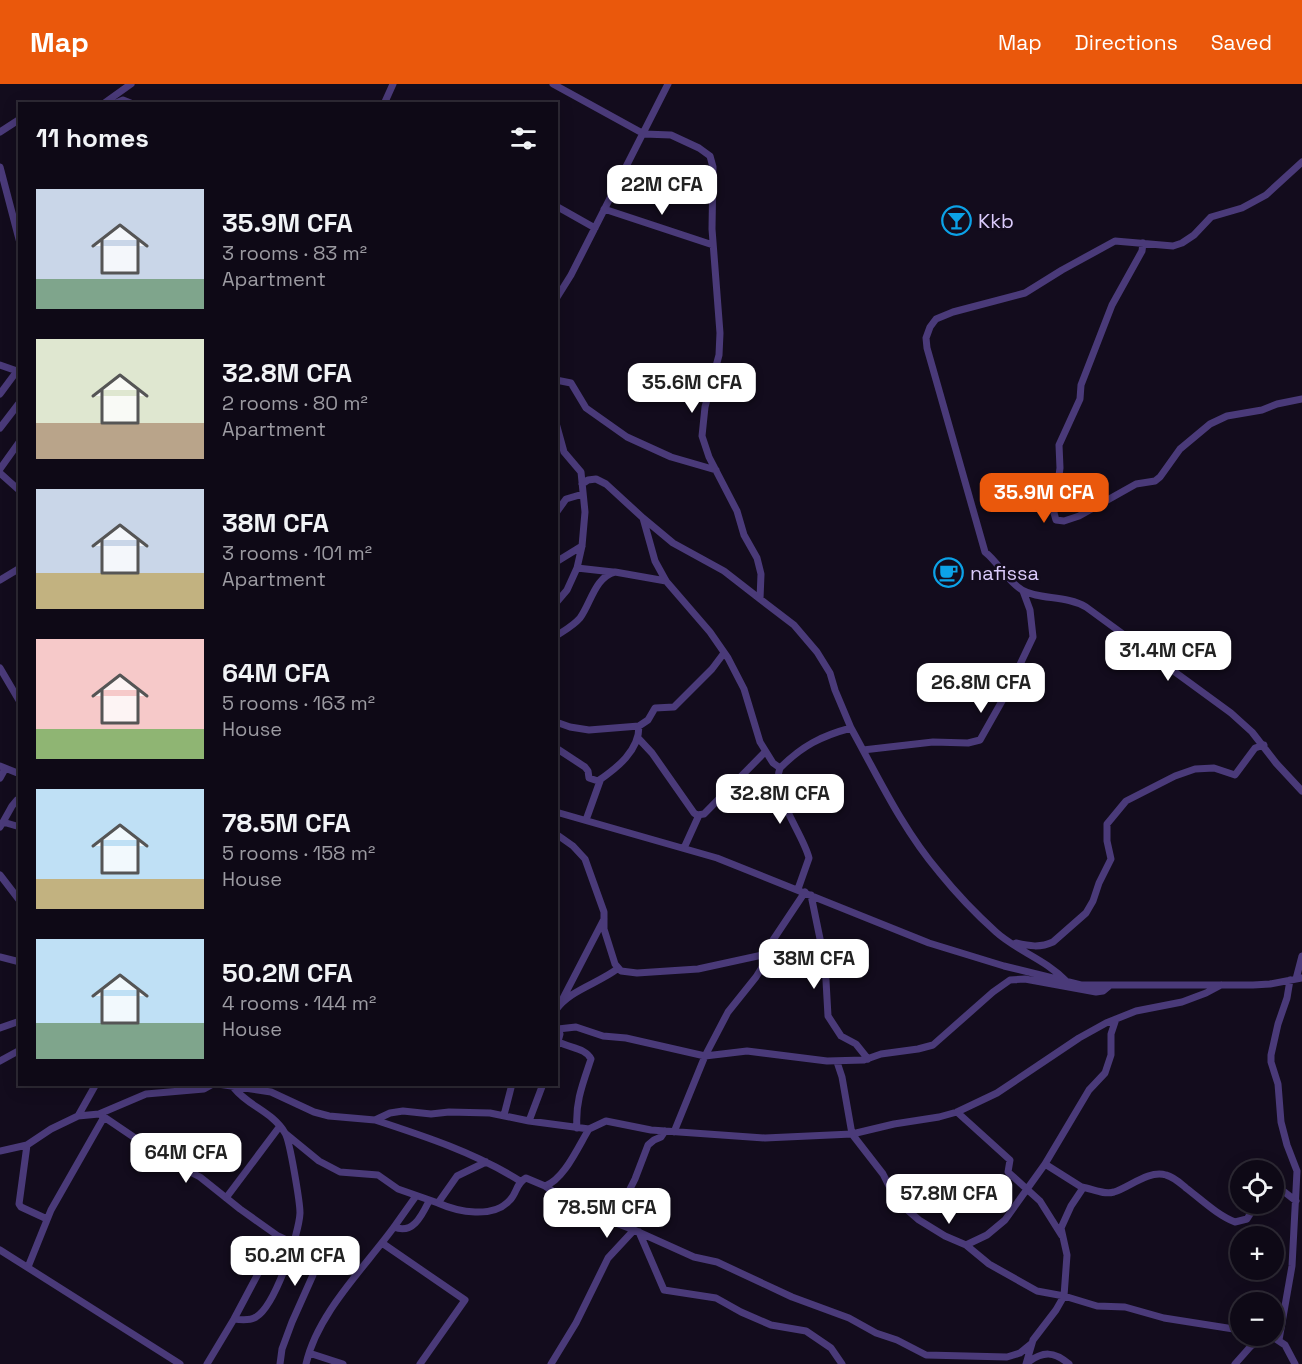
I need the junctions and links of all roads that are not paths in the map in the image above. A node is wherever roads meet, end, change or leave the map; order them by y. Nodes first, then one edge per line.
1 (131, 84) edge
2 (393, 84) edge
3 (553, 84) edge
4 (668, 84) edge
5 (106, 102) edge
6 (385, 102) edge
7 (18, 120) edge
8 (0, 132) edge
9 (644, 134) junction
10 (1302, 162) edge
11 (0, 168) edge
12 (558, 207) edge
13 (604, 209) junction
14 (595, 228) junction
15 (18, 236) edge
16 (1143, 243) junction
17 (712, 245) junction
18 (558, 294) edge
19 (0, 365) edge
20 (18, 372) edge
21 (558, 380) edge
22 (0, 394) edge
23 (1302, 399) edge
24 (18, 405) edge
25 (0, 428) edge
26 (560, 442) edge
27 (17, 450) edge
28 (716, 470) junction
29 (0, 471) edge
30 (582, 484) junction
31 (18, 489) edge
32 (583, 494) junction
33 (558, 509) edge
34 (643, 518) junction
35 (582, 546) junction
36 (558, 561) edge
37 (577, 568) junction
38 (18, 569) edge
39 (615, 572) junction
40 (0, 580) edge
41 (666, 581) junction
42 (1023, 591) junction
43 (759, 599) junction
44 (558, 601) edge
45 (558, 635) edge
46 (724, 653) junction
47 (0, 668) edge
48 (18, 699) edge
49 (558, 723) edge
50 (639, 726) junction
51 (851, 729) junction
52 (638, 738) junction
53 (1264, 745) junction
54 (558, 749) edge
55 (863, 750) junction
56 (765, 752) junction
57 (3, 768) edge
58 (780, 768) junction
59 (18, 773) edge
60 (0, 778) edge
61 (600, 781) junction
62 (1302, 791) edge
63 (18, 800) edge
64 (558, 813) edge
65 (699, 815) junction
66 (586, 820) junction
67 (2, 825) edge
68 (18, 827) edge
69 (558, 835) edge
70 (684, 848) junction
71 (0, 875) edge
72 (805, 892) junction
73 (18, 898) edge
74 (605, 917) junction
75 (1010, 942) junction
76 (767, 954) junction
77 (1302, 956) edge
78 (0, 957) edge
79 (18, 962) edge
80 (617, 969) junction
81 (1296, 979) edge
82 (1066, 981) junction
83 (1221, 985) junction
84 (1109, 986) junction
85 (558, 1007) edge
86 (1116, 1019) junction
87 (18, 1022) edge
88 (0, 1028) edge
89 (558, 1029) edge
90 (558, 1045) edge
91 (18, 1051) edge
92 (705, 1056) junction
93 (868, 1059) junction
94 (0, 1061) edge
95 (837, 1062) junction
96 (95, 1086) edge
97 (209, 1086) edge
98 (226, 1086) edge
99 (244, 1086) edge
100 (511, 1086) edge
101 (542, 1086) edge
102 (234, 1088) junction
103 (957, 1112) junction
104 (102, 1115) junction
105 (504, 1115) junction
106 (78, 1116) junction
107 (375, 1120) junction
108 (529, 1121) junction
109 (280, 1126) junction
110 (577, 1128) junction
111 (589, 1129) junction
112 (670, 1131) junction
113 (286, 1134) junction
114 (852, 1134) junction
115 (27, 1145) junction
116 (0, 1151) edge
117 (486, 1162) junction
118 (1045, 1164) junction
119 (520, 1181) junction
120 (545, 1186) junction
121 (1082, 1187) junction
122 (1028, 1189) junction
123 (1284, 1192) edge
124 (416, 1196) junction
125 (226, 1198) junction
126 (429, 1201) junction
127 (1296, 1201) junction
128 (438, 1203) junction
129 (1250, 1214) edge
130 (47, 1219) junction
131 (616, 1223) junction
132 (394, 1227) junction
133 (637, 1231) junction
134 (278, 1236) junction
135 (1062, 1236) junction
136 (293, 1243) junction
137 (382, 1243) junction
138 (966, 1245) junction
139 (0, 1250) edge
140 (290, 1253) junction
141 (28, 1267) junction
142 (1064, 1296) junction
143 (1284, 1312) edge
144 (234, 1319) junction
145 (1230, 1328) edge
146 (1031, 1344) junction
147 (1284, 1344) edge
148 (1251, 1346) edge
149 (309, 1353) junction
150 (1027, 1363) edge
151 (180, 1364) edge
152 (207, 1364) edge
153 (280, 1364) edge
154 (306, 1364) edge
155 (343, 1364) edge
156 (420, 1364) edge
157 (551, 1364) edge
158 (842, 1364) edge
159 (1069, 1364) edge
160 (1235, 1364) edge
161 (1295, 1364) edge

1 - 5 street
2 - 6 street
3 - 9 street
4 - 9 street
7 - 8 street
9 - 13 street
9 - 17 street
10 - 16 street
11 - 15 street
12 - 14 street
13 - 14 street
13 - 17 street
14 - 18 street
16 - 23 street
16 - 42 street
17 - 28 street
19 - 20 street
20 - 22 street
21 - 28 street
24 - 25 street
26 - 30 street
27 - 29 street
28 - 43 street
29 - 31 street
30 - 32 street
30 - 34 street
32 - 33 street
32 - 35 street
34 - 41 street
34 - 43 street
35 - 36 street
35 - 37 street
37 - 39 street
37 - 44 street
38 - 40 street
39 - 41 street
39 - 45 street
41 - 46 street
42 - 53 street
42 - 55 street
43 - 51 street
46 - 50 street
46 - 56 street
47 - 48 street
49 - 50 street
50 - 52 street
51 - 55 street
51 - 58 street
52 - 61 street
52 - 65 street
53 - 62 street
53 - 75 street
54 - 61 street
55 - 75 street
56 - 58 street
56 - 65 street
57 - 59 street
57 - 60 street
58 - 72 street
61 - 66 street
63 - 67 street
64 - 66 street
65 - 70 street
66 - 70 street
67 - 68 street
69 - 74 street
70 - 72 street
71 - 73 street
72 - 76 street
72 - 82 street
72 - 93 street
74 - 80 street
74 - 85 street
75 - 82 street
76 - 80 street
76 - 92 street
77 - 81 street
78 - 79 street
80 - 85 street
81 - 83 street
81 - 127 street
82 - 84 street
83 - 84 street
83 - 86 street
84 - 93 street
86 - 103 street
86 - 118 street
87 - 88 street
89 - 92 street
90 - 110 street
91 - 94 street
92 - 95 street
92 - 112 street
93 - 95 street
95 - 114 street
96 - 106 street
97 - 104 street
98 - 102 street
99 - 102 street
99 - 107 street
100 - 105 street
101 - 108 street
102 - 109 street
103 - 114 street
103 - 122 street
104 - 106 street
104 - 125 street
104 - 130 street
105 - 107 street
105 - 108 street
106 - 115 street
107 - 117 street
108 - 110 street
109 - 113 street
109 - 125 street
110 - 111 street
111 - 112 street
111 - 120 street
112 - 114 street
112 - 131 street
113 - 124 street
113 - 136 street
114 - 138 street
115 - 116 street
115 - 130 street
117 - 119 street
117 - 128 street
118 - 121 street
118 - 122 street
119 - 120 street
119 - 128 street
120 - 131 street
121 - 129 street
121 - 135 street
122 - 135 street
122 - 138 street
123 - 127 street
124 - 126 street
124 - 132 street
125 - 134 street
126 - 128 street
126 - 132 street
127 - 143 street
130 - 141 street
131 - 133 street
132 - 137 street
133 - 146 street
133 - 157 street
133 - 158 street
134 - 136 street
134 - 144 street
135 - 142 street
136 - 140 street
137 - 149 street
137 - 156 street
138 - 142 street
139 - 141 street
140 - 144 street
140 - 153 street
141 - 151 street
142 - 145 street
142 - 146 street
144 - 152 street
146 - 150 street
147 - 161 street
148 - 160 street
149 - 154 street
149 - 155 street
150 - 159 street

